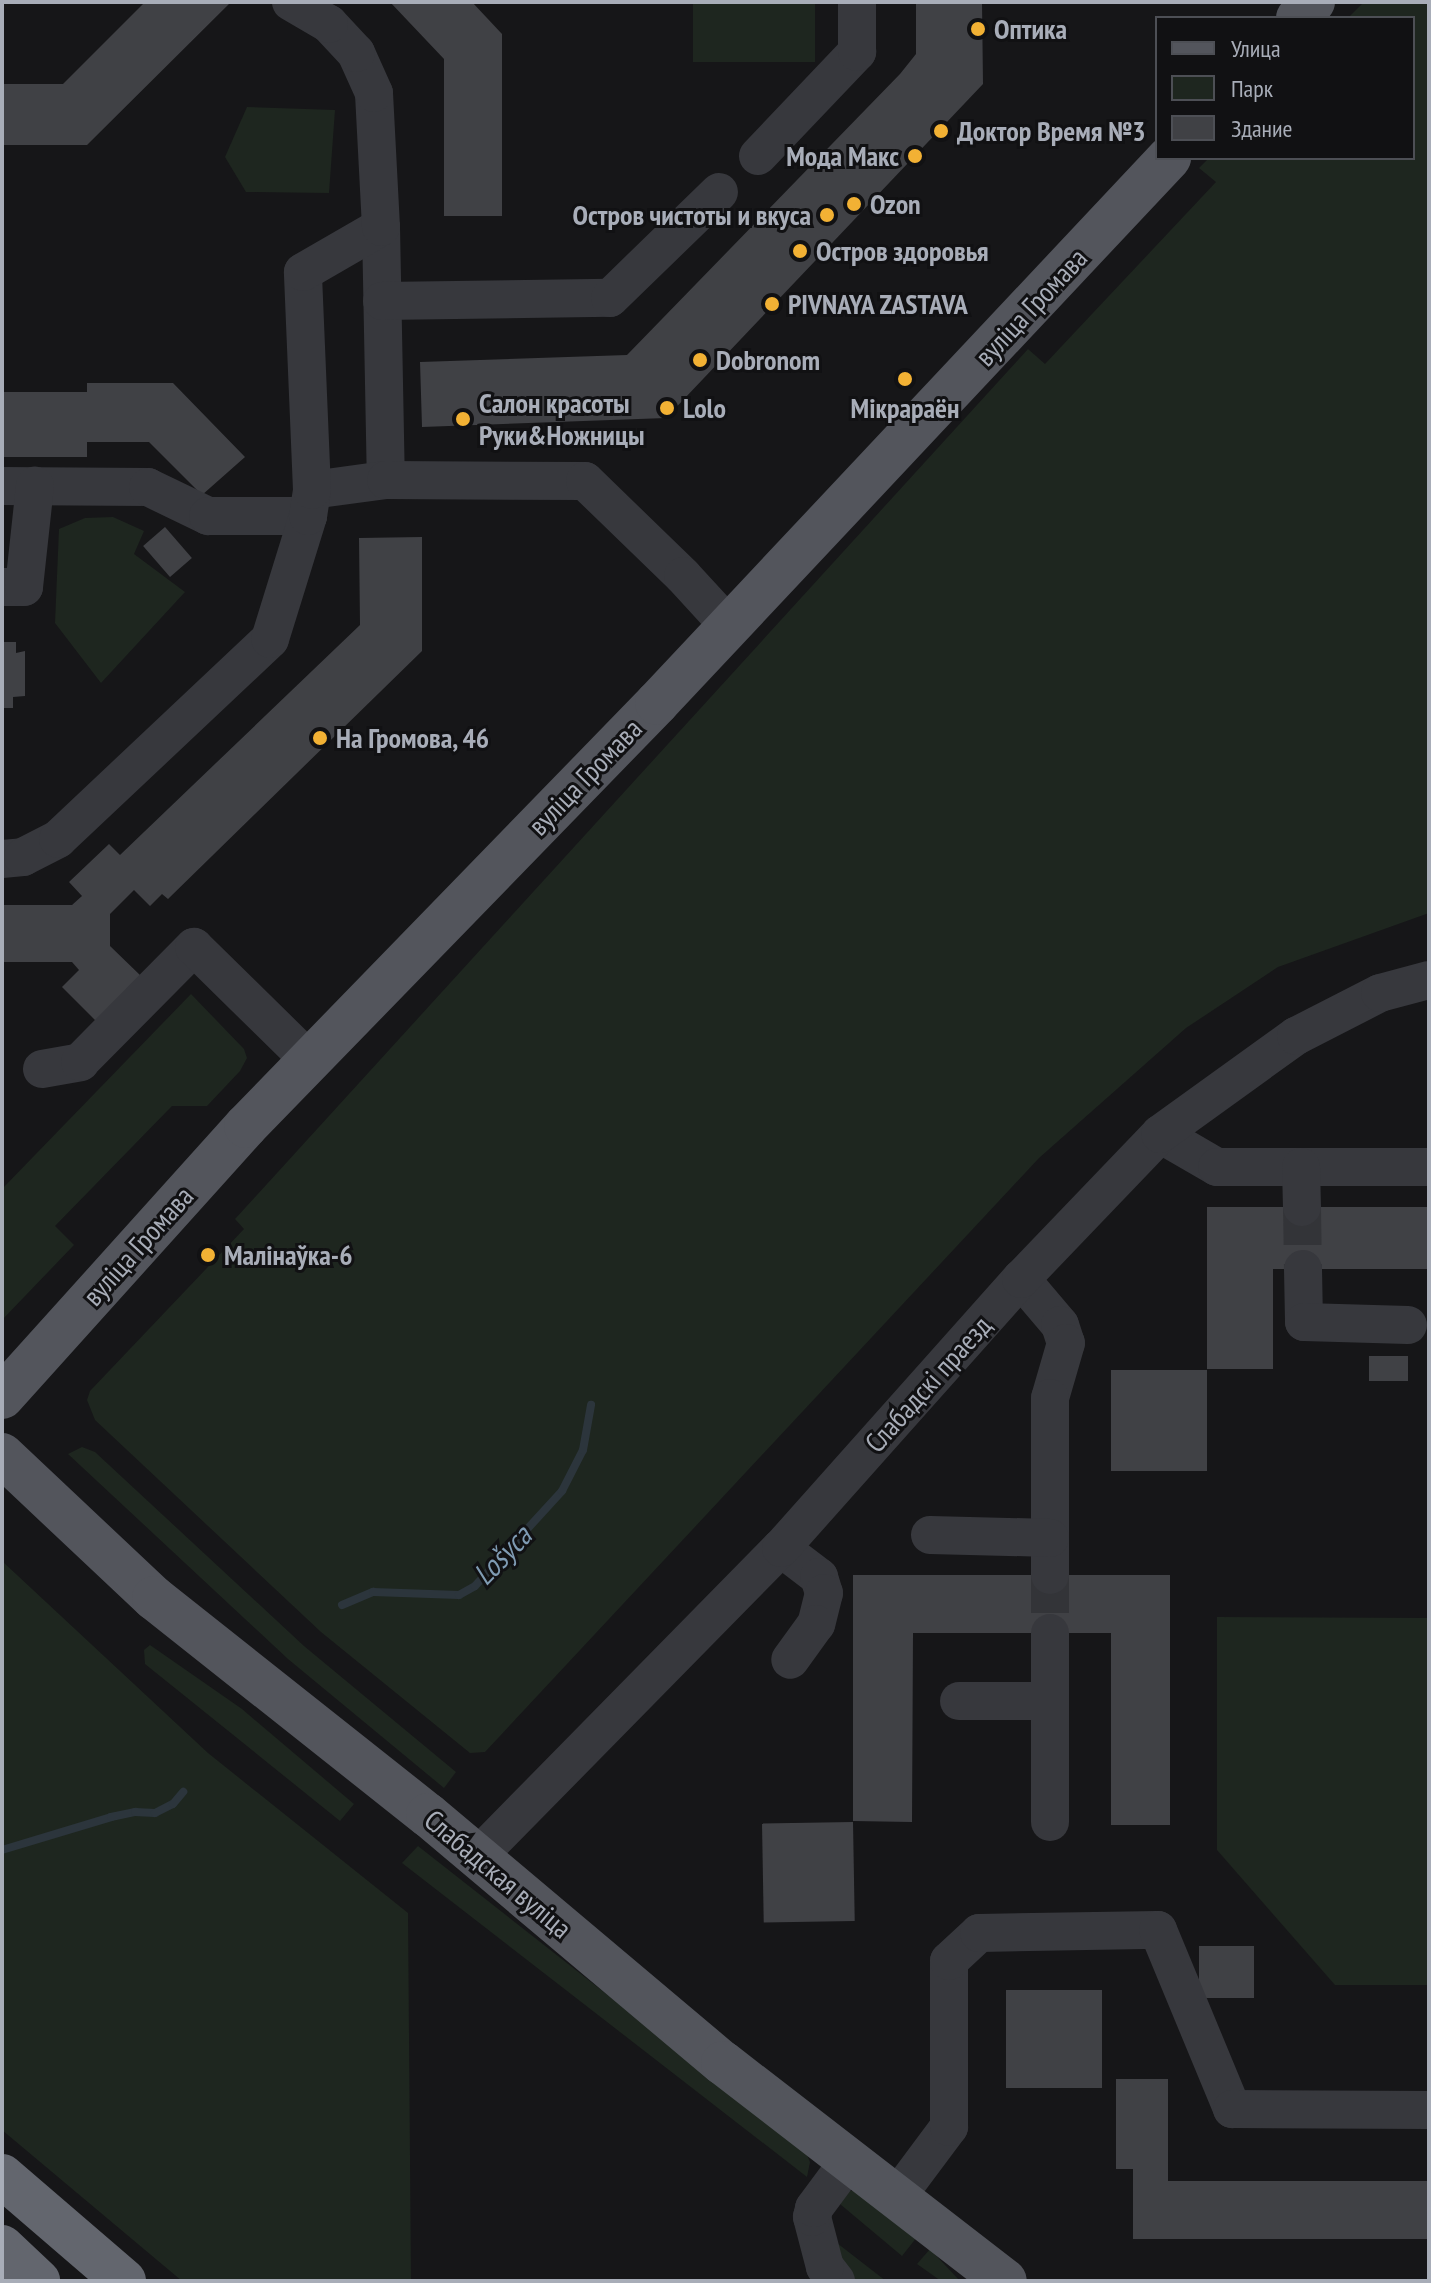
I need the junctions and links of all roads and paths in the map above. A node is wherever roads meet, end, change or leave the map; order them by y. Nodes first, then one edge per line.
1 (291, 2) edge
2 (857, 2) edge
3 (1276, 2) edge
4 (1313, 2) edge
5 (1293, 16) edge
6 (1297, 16) edge
7 (758, 156) dead end
8 (1167, 160) edge
9 (719, 192) dead end
10 (381, 227) junction
11 (382, 301) junction
12 (386, 480) junction
13 (18, 486) edge
14 (310, 503) junction
15 (2, 587) edge
16 (729, 626) junction
17 (2, 859) edge
18 (1429, 980) edge
19 (310, 1061) junction
20 (42, 1069) dead end
21 (1160, 1134) junction
22 (1301, 1167) junction
23 (1429, 1167) edge
24 (1302, 1207) tunnel mouth
25 (1303, 1269) tunnel mouth
26 (1021, 1279) junction
27 (1408, 1325) dead end
28 (2, 1397) edge
29 (2, 1455) edge
30 (930, 1535) dead end
31 (781, 1548) junction
32 (1050, 1633) tunnel mouth
33 (790, 1660) dead end
34 (959, 1701) dead end
35 (1050, 1701) junction
36 (1050, 1822) dead end
37 (477, 1857) junction
38 (1429, 2110) edge
39 (848, 2162) junction
40 (2, 2176) edge
41 (896, 2198) junction
42 (2, 2247) edge
43 (38, 2281) edge
44 (124, 2281) edge
45 (836, 2281) edge
46 (1005, 2281) edge

1 - 10 street
2 - 7 street
3 - 5 street
4 - 6 main road
8 - 16 main road, вуліца Громава
9 - 11 street
10 - 11 street
10 - 14 street
11 - 12 street
12 - 14 street
12 - 16 street
13 - 14 street
13 - 15 street
14 - 17 street
16 - 19 main road, вуліца Громава
18 - 21 street, Слабадскі праезд
19 - 20 street
19 - 28 main road, вуліца Громава
21 - 22 street
21 - 26 street, Слабадскі праезд
22 - 23 street
22 - 24 street
25 - 27 street
26 - 30 street
26 - 31 street, Слабадскі праезд
29 - 37 main road, Слабадская вуліца
31 - 33 street
31 - 37 street, Слабадскі праезд
32 - 35 street
34 - 35 street
35 - 36 street
37 - 39 main road, Слабадская вуліца
38 - 41 street
39 - 41 main road, Слабадская вуліца
39 - 45 street
40 - 44 highway
41 - 46 main road, Слабадская вуліца
42 - 43 highway

